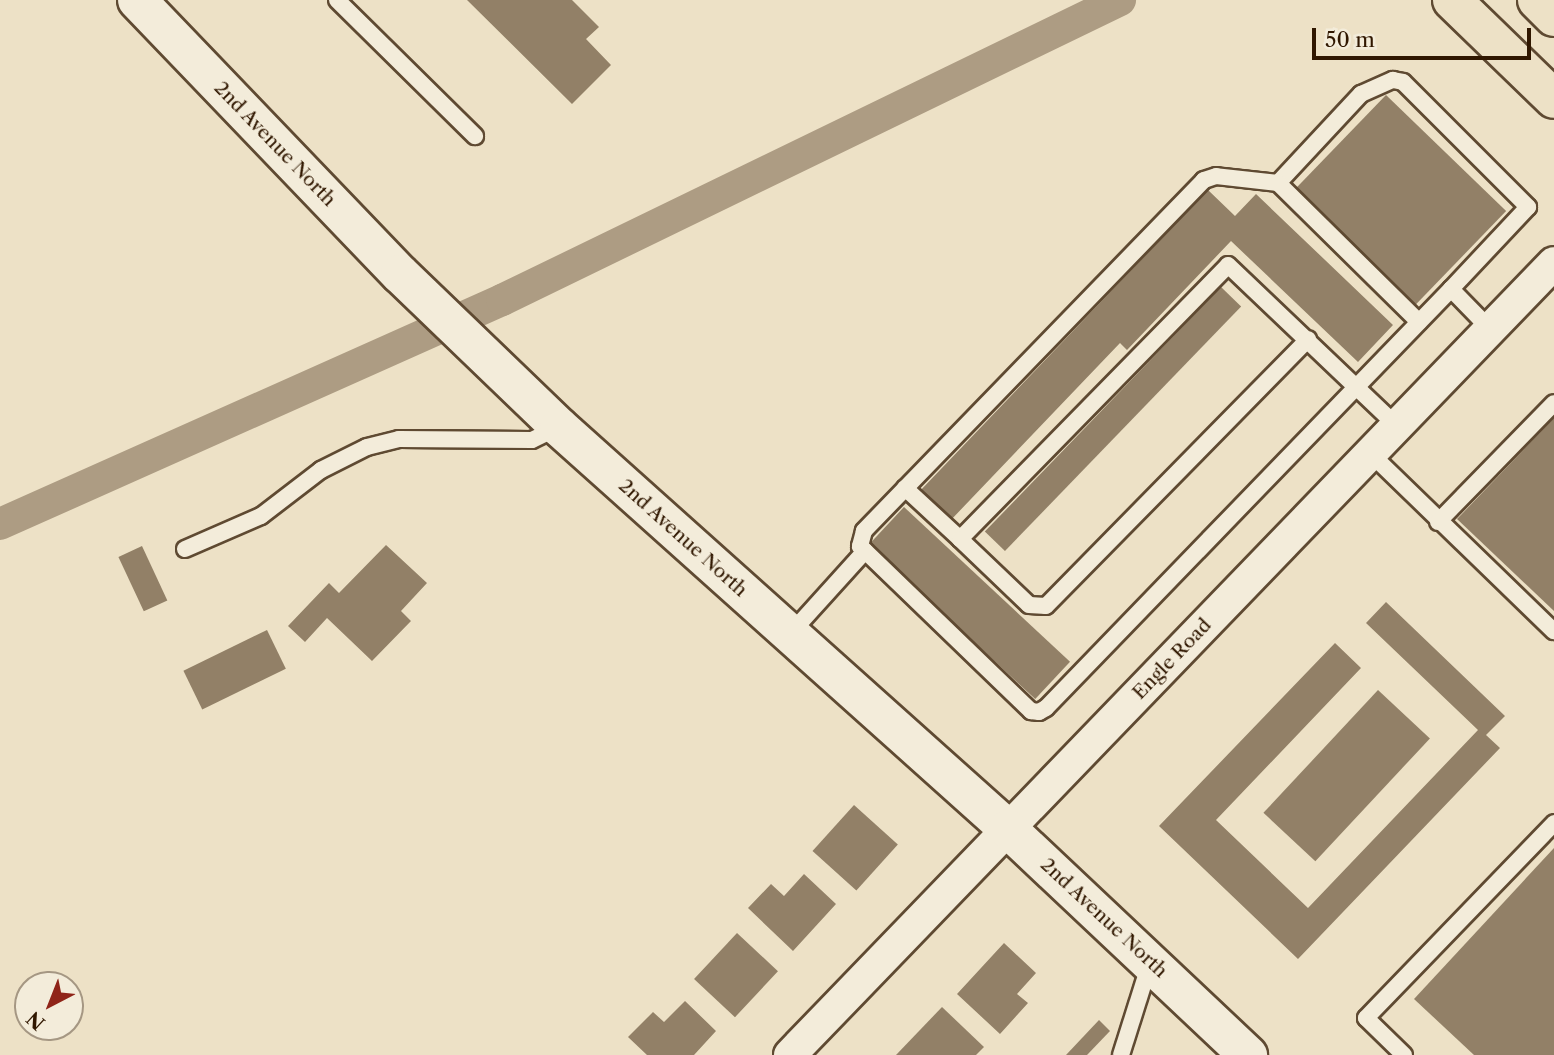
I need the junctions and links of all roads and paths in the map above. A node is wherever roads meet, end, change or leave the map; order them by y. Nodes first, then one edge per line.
1 (137, 0) edge
2 (337, 0) edge
3 (1452, 0) edge
4 (1536, 0) edge
5 (1554, 17) edge
6 (1554, 99) edge
7 (475, 136) dead end
8 (1278, 183) junction
9 (1554, 263) edge
10 (1451, 289) junction
11 (1419, 322) junction
12 (1490, 328) junction
13 (1308, 339) junction
14 (1357, 386) junction
15 (1554, 403) edge
16 (1397, 426) junction
17 (559, 427) junction
18 (1370, 453) junction
19 (905, 488) junction
20 (1438, 522) junction
21 (960, 539) junction
22 (185, 549) dead end
23 (865, 551) junction
24 (1554, 631) edge
25 (790, 634) junction
26 (1554, 823) edge
27 (1008, 829) junction
28 (1150, 961) junction
29 (790, 1055) edge
30 (1121, 1055) edge
31 (1248, 1055) edge
32 (1404, 1055) edge

1 - 17 street, 2nd Avenue North
2 - 7 lane
3 - 6 main road
4 - 5 main road
8 - 10 lane
8 - 11 lane
8 - 19 lane
9 - 12 street, Engle Road
10 - 11 lane
10 - 12 lane
11 - 14 lane
12 - 16 street, Engle Road
13 - 14 lane
13 - 21 lane
13 - 21 lane
14 - 16 lane
14 - 23 lane
15 - 20 lane
16 - 18 street, Engle Road
17 - 22 lane
17 - 25 street, 2nd Avenue North
18 - 20 lane
18 - 27 street, Engle Road
19 - 21 lane
19 - 23 lane
20 - 24 lane
23 - 25 lane
25 - 27 street, 2nd Avenue North
26 - 32 lane
27 - 28 street, 2nd Avenue North
27 - 29 street, Engle Road
28 - 30 lane
28 - 31 street, 2nd Avenue North

